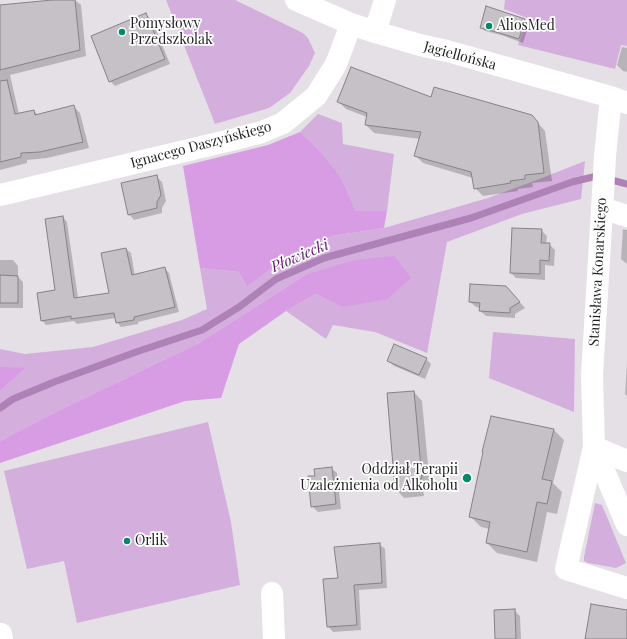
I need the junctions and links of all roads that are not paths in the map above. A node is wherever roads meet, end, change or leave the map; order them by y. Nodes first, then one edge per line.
1 (296, 0) edge
2 (386, 0) edge
3 (351, 24) junction
4 (375, 32) junction
5 (619, 100) edge
6 (0, 195) edge
7 (602, 200) junction
8 (627, 216) edge
9 (594, 447) junction
10 (627, 461) edge
11 (627, 525) edge
12 (627, 588) edge
13 (272, 593) dead end
14 (274, 639) edge

1 - 3 street, Jagiellońska
2 - 4 street
3 - 4 street, Jagiellońska
3 - 6 street, Ignacego Daszyńskiego
4 - 5 street, Jagiellońska
5 - 7 street, Stanisława Konarskiego
7 - 8 street
7 - 9 street, Stanisława Konarskiego
9 - 10 street
9 - 11 street, Stanisława Konarskiego
9 - 12 street, Stanisława Konarskiego
13 - 14 street

